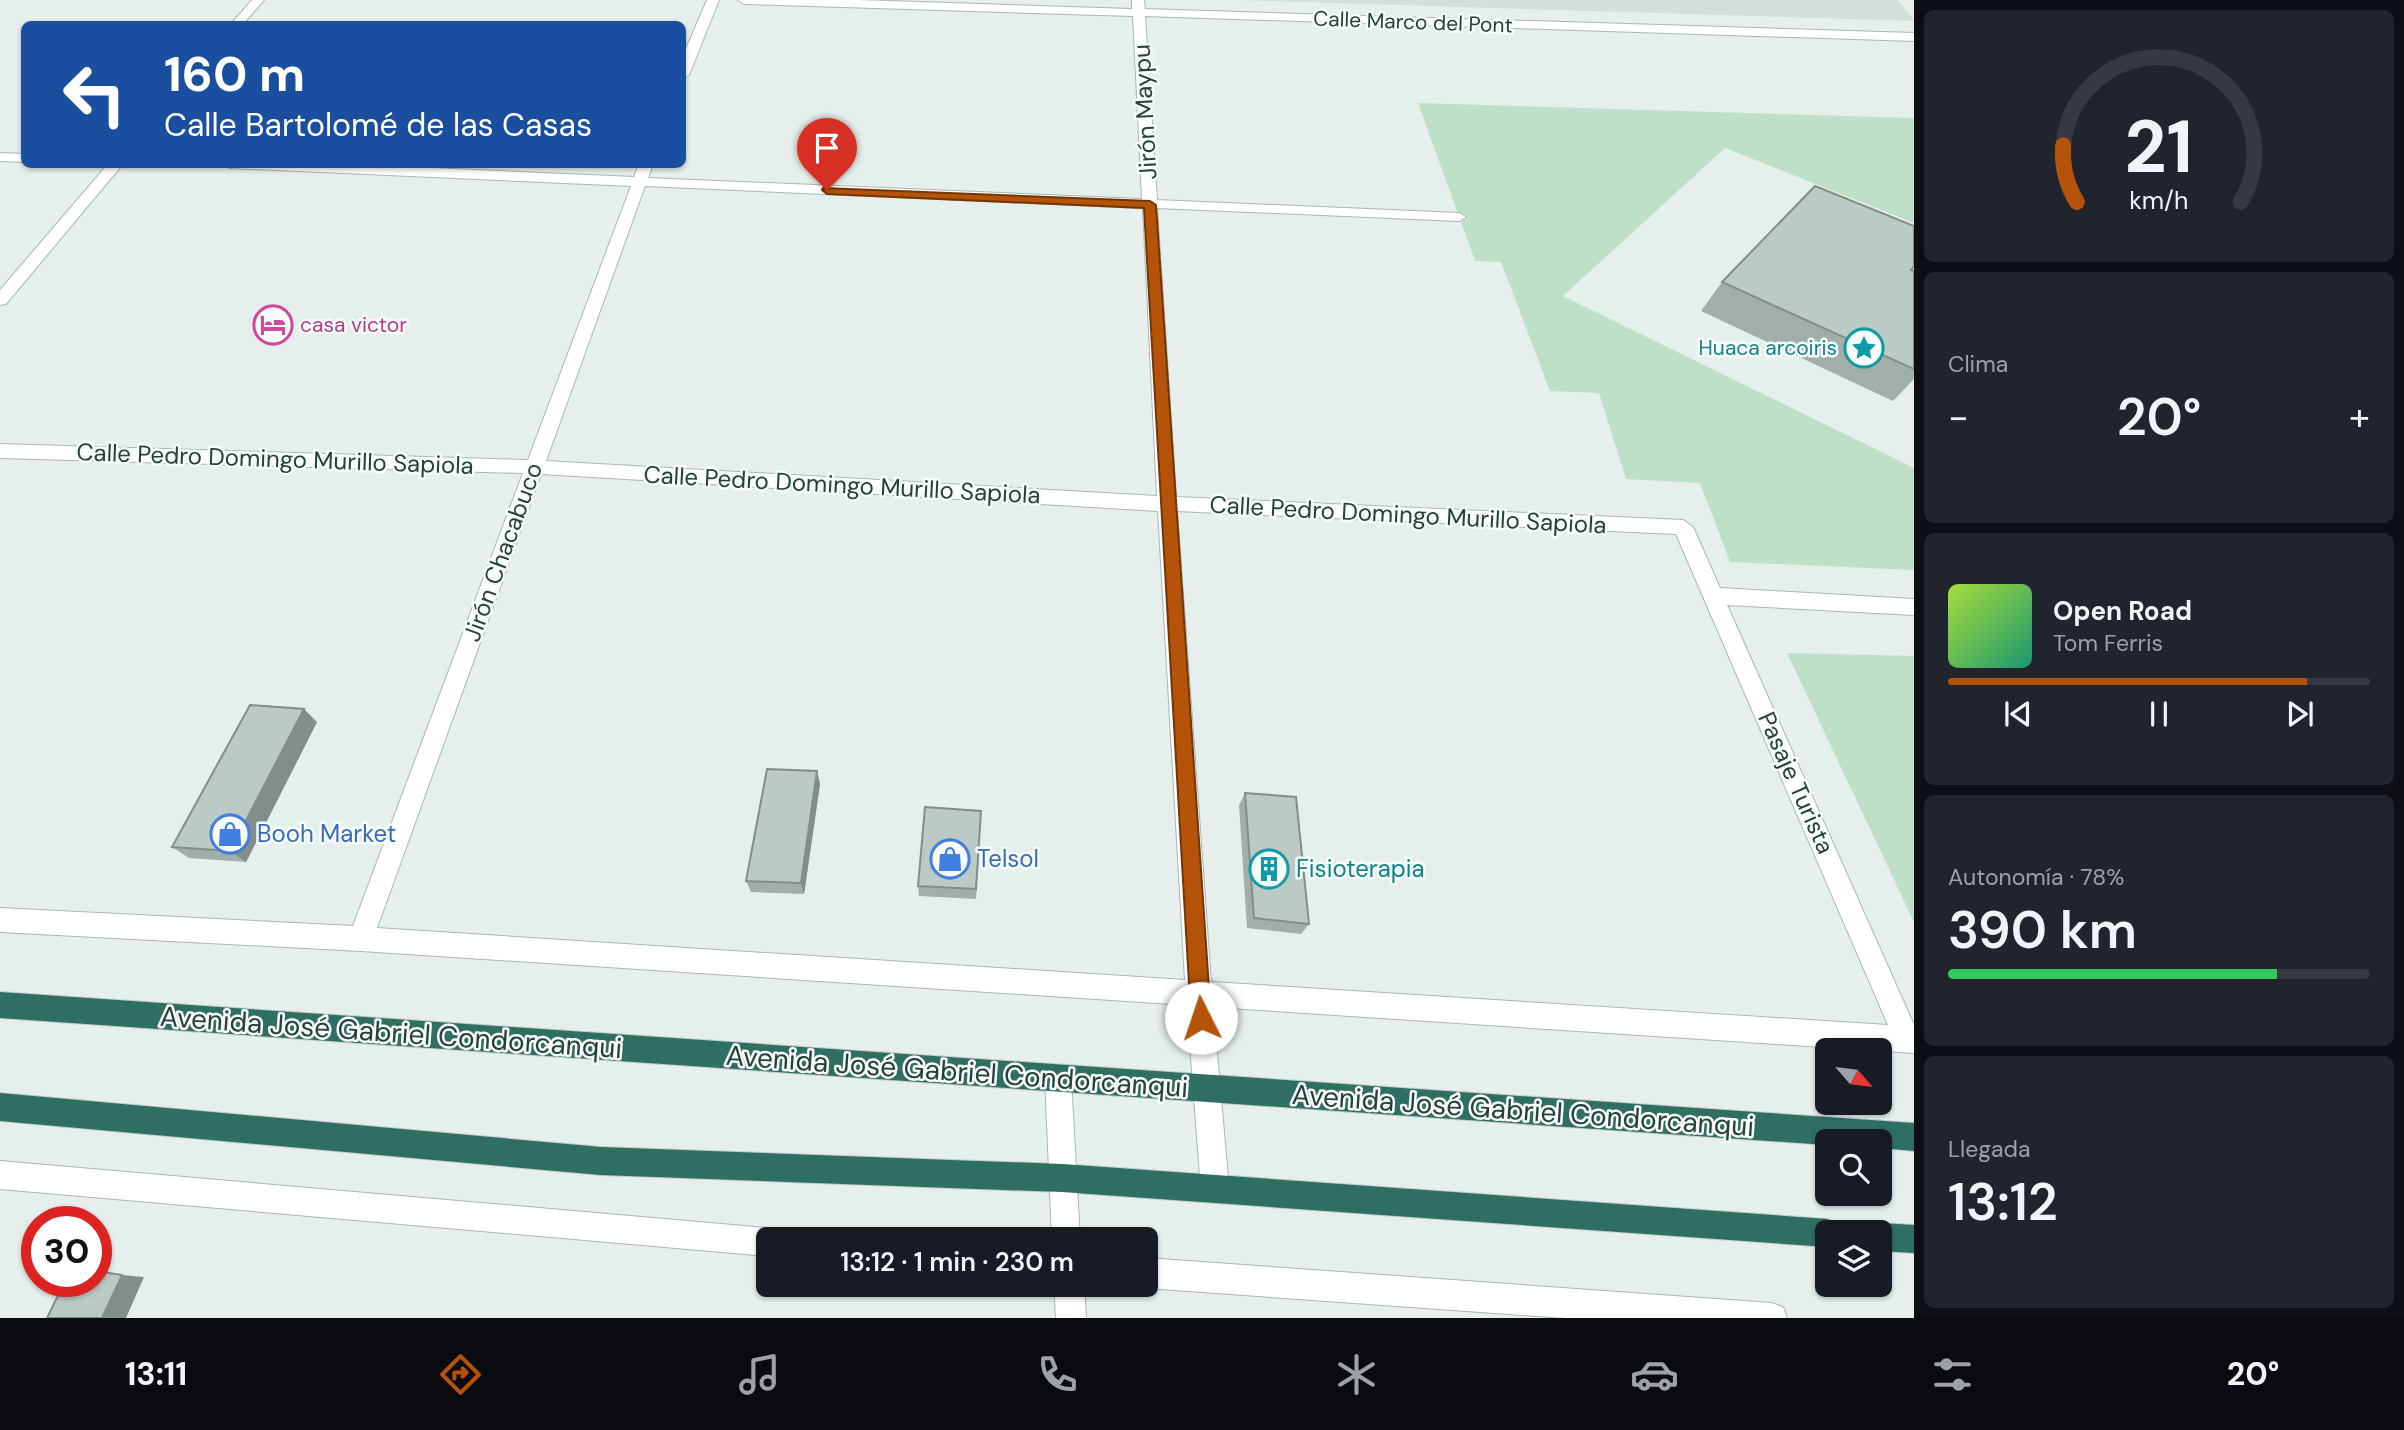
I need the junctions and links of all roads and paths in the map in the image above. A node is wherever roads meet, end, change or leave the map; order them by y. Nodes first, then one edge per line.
1 (258, 0) edge
2 (713, 0) edge
3 (744, 0) edge
4 (1138, 7) edge
5 (240, 21) edge
6 (1914, 37) edge
7 (686, 65) edge
8 (0, 157) edge
9 (21, 158) edge
10 (113, 168) edge
11 (413, 168) edge
12 (642, 173) edge
13 (1150, 205) junction
14 (1459, 217) dead end
15 (0, 300) edge
16 (0, 451) edge
17 (534, 467) junction
18 (1167, 504) junction
19 (1683, 527) joint
20 (1714, 596) junction
21 (1914, 607) edge
22 (0, 920) edge
23 (361, 939) junction
24 (1199, 995) junction
25 (0, 1005) edge
26 (1911, 1040) edge
27 (1058, 1078) junction
28 (1206, 1088) junction
29 (0, 1107) edge
30 (1914, 1137) edge
31 (0, 1175) edge
32 (1062, 1178) junction
33 (1215, 1189) junction
34 (1065, 1227) edge
35 (1815, 1232) edge
36 (1892, 1238) edge
37 (1914, 1239) edge
38 (756, 1241) edge
39 (1158, 1274) edge
40 (1069, 1297) edge
41 (1070, 1318) edge
42 (1772, 1318) edge

1 - 5 street
2 - 7 street
3 - 4 street, Calle Marco del Pont
4 - 6 street, Calle Marco del Pont
4 - 13 street, Jirón Maypu
8 - 9 street
10 - 15 street
11 - 12 street
12 - 13 street
12 - 17 street, Jirón Chacabuco
13 - 14 street
13 - 18 street, Jirón Maypu
16 - 17 street, Calle Pedro Domingo Murillo Sapiola
17 - 18 street, Calle Pedro Domingo Murillo Sapiola
17 - 23 street, Jirón Chacabuco
18 - 19 street, Calle Pedro Domingo Murillo Sapiola
18 - 24 street, Jirón Maypu
19 - 20 street, Pasaje Turista
20 - 21 street
20 - 26 street, Pasaje Turista
22 - 23 street
23 - 24 street
24 - 26 street
24 - 28 street, Jirón Maypu
25 - 27 highway, Avenida José Gabriel Condorcanqui
27 - 28 highway, Avenida José Gabriel Condorcanqui
27 - 32 street
28 - 30 highway, Avenida José Gabriel Condorcanqui
28 - 33 street, Jirón Maypu
29 - 32 highway
31 - 38 street
32 - 33 highway
32 - 34 street
33 - 35 highway
36 - 37 highway
39 - 42 street
40 - 41 street

